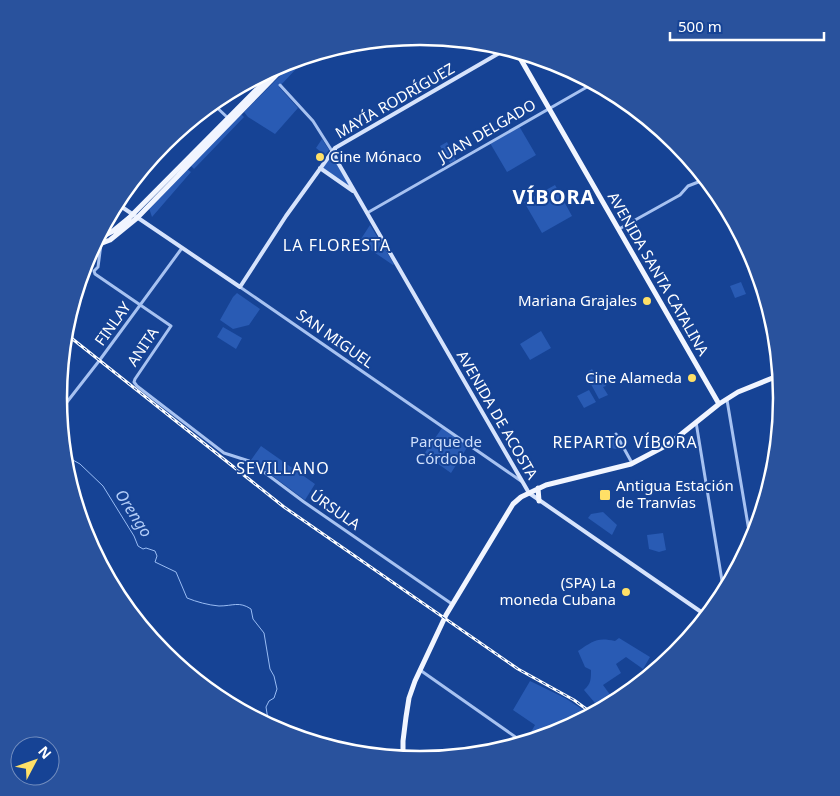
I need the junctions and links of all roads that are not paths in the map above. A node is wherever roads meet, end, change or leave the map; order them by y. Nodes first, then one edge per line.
1 (498, 54) edge
2 (521, 60) edge
3 (274, 76) edge
4 (266, 80) edge
5 (280, 85) dead end
6 (586, 87) edge
7 (549, 108) junction
8 (218, 109) edge
9 (228, 118) junction
10 (334, 150) junction
11 (329, 155) junction
12 (337, 160) junction
13 (320, 168) junction
14 (699, 182) edge
15 (355, 192) junction
16 (123, 207) edge
17 (366, 214) junction
18 (135, 216) junction
19 (618, 230) junction
20 (105, 238) edge
21 (182, 248) junction
22 (99, 252) edge
23 (240, 287) junction
24 (140, 305) junction
25 (772, 378) edge
26 (134, 382) joint
27 (723, 402) junction
28 (67, 403) edge
29 (728, 407) junction
30 (696, 422) junction
31 (616, 434) dead end
32 (632, 463) junction
33 (523, 482) junction
34 (538, 488) junction
35 (529, 493) junction
36 (539, 501) junction
37 (748, 527) edge
38 (722, 581) edge
39 (452, 604) junction
40 (701, 612) edge
41 (420, 670) junction
42 (517, 737) edge
43 (403, 750) edge

1 - 10 main road, MAYÍA RODRÍGUEZ
2 - 7 main road, AVENIDA SANTA CATALINA
3 - 18 main road
4 - 9 main road
5 - 10 street, AVENIDA DE ACOSTA
6 - 7 street, JUAN DELGADO
7 - 17 street, JUAN DELGADO
7 - 19 main road, AVENIDA SANTA CATALINA
8 - 9 street
9 - 18 main road
10 - 11 main road, MAYÍA RODRÍGUEZ
10 - 12 main road, AVENIDA DE ACOSTA
11 - 12 main road, AVENIDA DE ACOSTA
11 - 13 main road, MAYÍA RODRÍGUEZ
12 - 15 main road, AVENIDA DE ACOSTA
13 - 15 main road
13 - 23 main road, MAYÍA RODRÍGUEZ
14 - 19 street
15 - 17 main road, AVENIDA DE ACOSTA
16 - 18 main road, SAN MIGUEL
17 - 33 main road, AVENIDA DE ACOSTA
18 - 20 main road
18 - 21 main road, SAN MIGUEL
19 - 27 main road, AVENIDA SANTA CATALINA
21 - 23 main road, SAN MIGUEL
21 - 24 street, FINLAY
22 - 24 street
23 - 33 street, SAN MIGUEL
24 - 26 street, ANITA
24 - 28 street, FINLAY
25 - 27 main road
26 - 39 street, ÚRSULA
27 - 29 street
27 - 29 street
27 - 30 main road
29 - 37 street
30 - 32 main road
30 - 38 street
31 - 32 street
32 - 34 main road
33 - 35 main road, AVENIDA DE ACOSTA
34 - 35 main road
34 - 36 main road
35 - 36 main road, AVENIDA DE ACOSTA
35 - 39 main road
36 - 40 main road, AVENIDA DE ACOSTA
39 - 41 main road
41 - 42 street
41 - 43 main road

